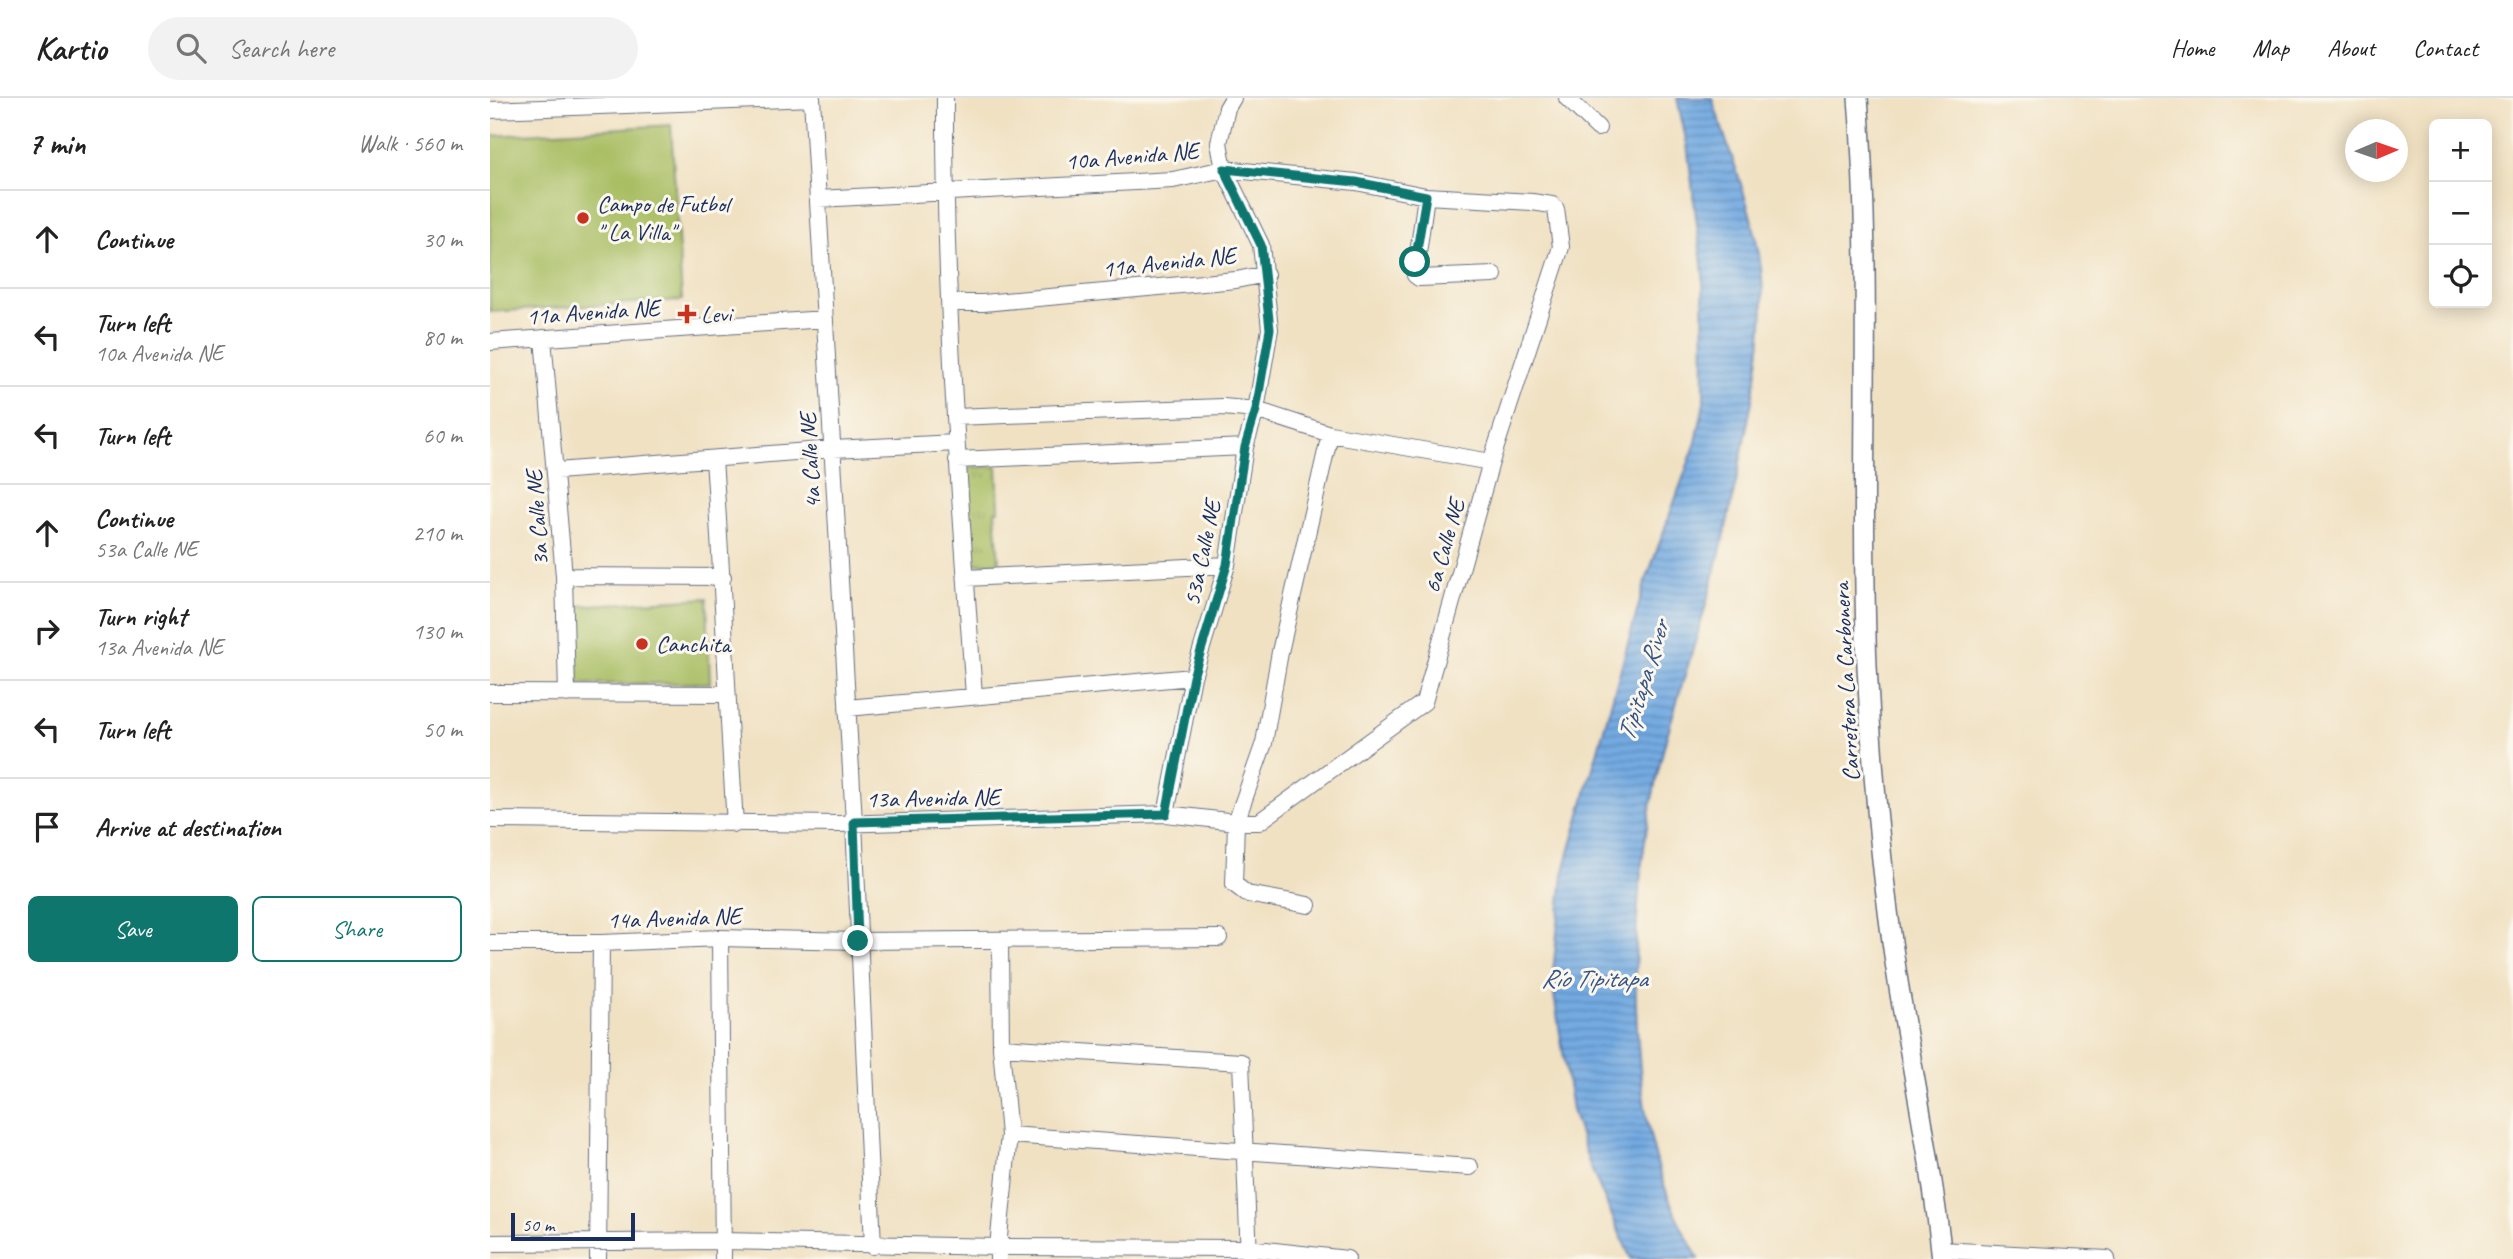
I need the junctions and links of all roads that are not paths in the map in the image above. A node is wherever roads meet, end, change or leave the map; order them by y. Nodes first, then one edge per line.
1 (812, 98) edge
2 (945, 98) edge
3 (1233, 98) edge
4 (1567, 98) edge
5 (1858, 98) edge
6 (529, 103) edge
7 (490, 110) edge
8 (1598, 128) dead end
9 (1224, 169) junction
10 (944, 192) junction
11 (1426, 196) junction
12 (818, 199) junction
13 (1532, 202) joint
14 (1266, 274) junction
15 (1494, 275) dead end
16 (951, 303) junction
17 (825, 319) junction
18 (543, 338) junction
19 (490, 342) edge
20 (1256, 410) junction
21 (955, 418) junction
22 (1331, 434) junction
23 (956, 443) junction
24 (1245, 447) junction
25 (833, 449) junction
26 (714, 460) junction
27 (957, 460) junction
28 (1491, 462) junction
29 (557, 471) junction
30 (1227, 565) junction
31 (564, 576) junction
32 (723, 577) junction
33 (966, 578) junction
34 (1193, 677) junction
35 (490, 693) edge
36 (726, 694) junction
37 (567, 695) junction
38 (974, 696) junction
39 (848, 708) junction
40 (1166, 814) junction
41 (490, 820) edge
42 (854, 822) junction
43 (1236, 822) junction
44 (734, 824) junction
45 (1307, 905) dead end
46 (720, 938) junction
47 (1219, 938) dead end
48 (1000, 940) junction
49 (858, 941) junction
50 (490, 943) edge
51 (601, 943) junction
52 (1001, 1047) junction
53 (1009, 1135) junction
54 (1246, 1153) junction
55 (1470, 1167) dead end
56 (723, 1241) junction
57 (490, 1242) edge
58 (598, 1242) junction
59 (873, 1246) junction
60 (824, 1252) edge
61 (901, 1252) edge
62 (998, 1253) edge
63 (1249, 1253) edge
64 (1047, 1254) edge
65 (1134, 1254) edge
66 (1941, 1254) edge
67 (598, 1259) edge
68 (723, 1259) edge
69 (1347, 1259) edge
70 (2108, 1259) edge

1 - 6 street
1 - 12 street, 4a Calle NE
2 - 10 street
3 - 9 street
4 - 8 street
5 - 66 street, Carretera La Carbonera
6 - 7 street
9 - 10 street, 10a Avenida NE
9 - 11 street, 10a Avenida NE
9 - 14 street, 53a Calle NE
10 - 12 street, 10a Avenida NE
10 - 16 street
11 - 13 street, 10a Avenida NE
11 - 15 street
12 - 17 street, 4a Calle NE
13 - 28 street, 6a Calle NE
14 - 16 street, 11a Avenida NE
14 - 20 street, 53a Calle NE
16 - 21 street
17 - 18 street, 11a Avenida NE
17 - 25 street, 4a Calle NE
18 - 19 street, 11a Avenida NE
18 - 29 street, 3a Calle NE
20 - 21 street
20 - 22 street
20 - 24 street, 53a Calle NE
21 - 23 street
22 - 28 street
22 - 43 street
23 - 25 street
23 - 27 street
24 - 27 street
24 - 30 street, 53a Calle NE
25 - 26 street
25 - 39 street, 4a Calle NE
26 - 29 street
26 - 32 street
27 - 33 street
28 - 43 street, 6a Calle NE
29 - 31 street, 3a Calle NE
30 - 33 street
30 - 34 street, 53a Calle NE
31 - 32 street
31 - 37 street, 3a Calle NE
32 - 36 street
33 - 38 street
34 - 38 street
34 - 40 street, 53a Calle NE
35 - 37 street
36 - 37 street
36 - 44 street
38 - 39 street
39 - 42 street, 4a Calle NE
40 - 42 street, 13a Avenida NE
40 - 43 street, 13a Avenida NE
41 - 44 street, 13a Avenida NE
42 - 44 street, 13a Avenida NE
42 - 49 street, 4a Calle NE
43 - 45 street
46 - 49 street, 14a Avenida NE
46 - 51 street, 14a Avenida NE
46 - 56 street
47 - 48 street, 14a Avenida NE
48 - 49 street, 14a Avenida NE
48 - 52 street
49 - 59 street, 4a Calle NE
50 - 51 street, 14a Avenida NE
51 - 58 street
52 - 53 street
52 - 54 street
53 - 54 street
53 - 62 street
54 - 55 street
54 - 63 street
56 - 58 street
56 - 60 street
56 - 68 street
57 - 58 street
58 - 67 street
59 - 60 street
59 - 61 street
61 - 62 street
62 - 64 street
63 - 65 street
63 - 69 street
64 - 65 street
66 - 70 street

